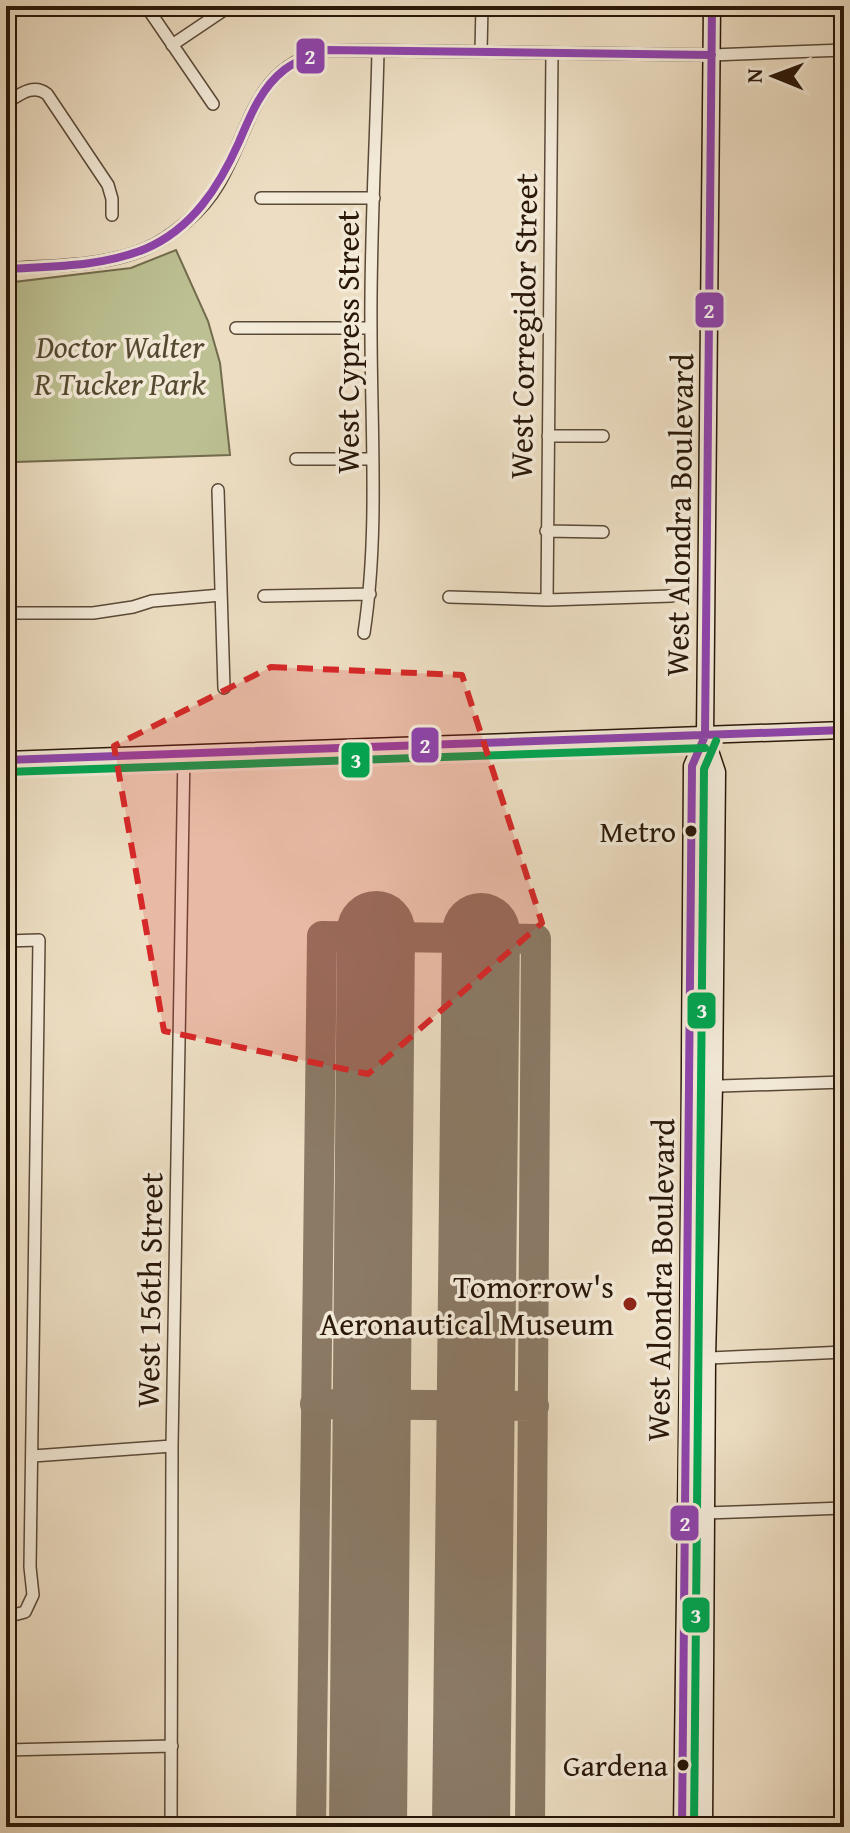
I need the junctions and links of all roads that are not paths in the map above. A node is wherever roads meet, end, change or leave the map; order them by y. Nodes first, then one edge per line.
1 (146, 6) edge
2 (230, 6) edge
3 (482, 6) edge
4 (712, 6) edge
5 (172, 45) junction
6 (844, 50) edge
7 (378, 51) junction
8 (481, 51) junction
9 (552, 53) junction
10 (712, 55) junction
11 (6, 103) edge
12 (213, 104) dead end
13 (261, 198) dead end
14 (374, 198) junction
15 (112, 215) dead end
16 (6, 269) edge
17 (236, 328) dead end
18 (370, 328) junction
19 (548, 436) junction
20 (603, 436) dead end
21 (296, 459) dead end
22 (372, 459) junction
23 (218, 490) dead end
24 (546, 531) junction
25 (603, 532) dead end
26 (370, 594) junction
27 (221, 595) junction
28 (264, 596) dead end
29 (672, 596) dead end
30 (449, 597) dead end
31 (547, 600) junction
32 (6, 613) edge
33 (364, 633) dead end
34 (224, 688) dead end
35 (844, 730) edge
36 (705, 736) junction
37 (184, 753) junction
38 (6, 760) edge
39 (6, 941) edge
40 (844, 1082) edge
41 (714, 1086) junction
42 (691, 1087) junction
43 (844, 1352) edge
44 (707, 1358) junction
45 (688, 1359) junction
46 (172, 1446) junction
47 (33, 1456) junction
48 (844, 1508) edge
49 (686, 1509) junction
50 (706, 1513) junction
51 (6, 1617) edge
52 (172, 1746) junction
53 (6, 1750) edge
54 (171, 1827) edge
55 (682, 1827) edge
56 (704, 1827) edge

1 - 5 street
2 - 5 street
3 - 8 street
4 - 10 main road, West Alondra Boulevard
5 - 12 street
6 - 10 street
7 - 8 street
7 - 14 street, West Cypress Street
7 - 16 street
8 - 9 street
9 - 10 street
9 - 19 street, West Corregidor Street
10 - 36 main road, West Alondra Boulevard
11 - 15 street
13 - 14 street
14 - 18 street, West Cypress Street
17 - 18 street
18 - 22 street, West Cypress Street
19 - 20 street
19 - 24 street, West Corregidor Street
21 - 22 street
22 - 26 street, West Cypress Street
23 - 27 street
24 - 25 street
24 - 31 street, West Corregidor Street
26 - 28 street
26 - 33 street, West Cypress Street
27 - 32 street
27 - 34 street
29 - 31 street
30 - 31 street
35 - 36 main road
36 - 37 main road
36 - 41 main road, West Alondra Boulevard
36 - 42 main road, West Alondra Boulevard
37 - 38 main road
37 - 46 street, West 156th Street
39 - 47 street
40 - 41 street
41 - 42 street
41 - 44 main road, West Alondra Boulevard
42 - 45 main road, West Alondra Boulevard
43 - 44 street
44 - 45 street
44 - 50 main road, West Alondra Boulevard
45 - 49 main road, West Alondra Boulevard
46 - 47 street
46 - 52 street, West 156th Street
47 - 51 street
48 - 50 street
49 - 50 street
49 - 55 main road, West Alondra Boulevard
50 - 56 main road, West Alondra Boulevard
52 - 53 street
52 - 54 street, West 156th Street

